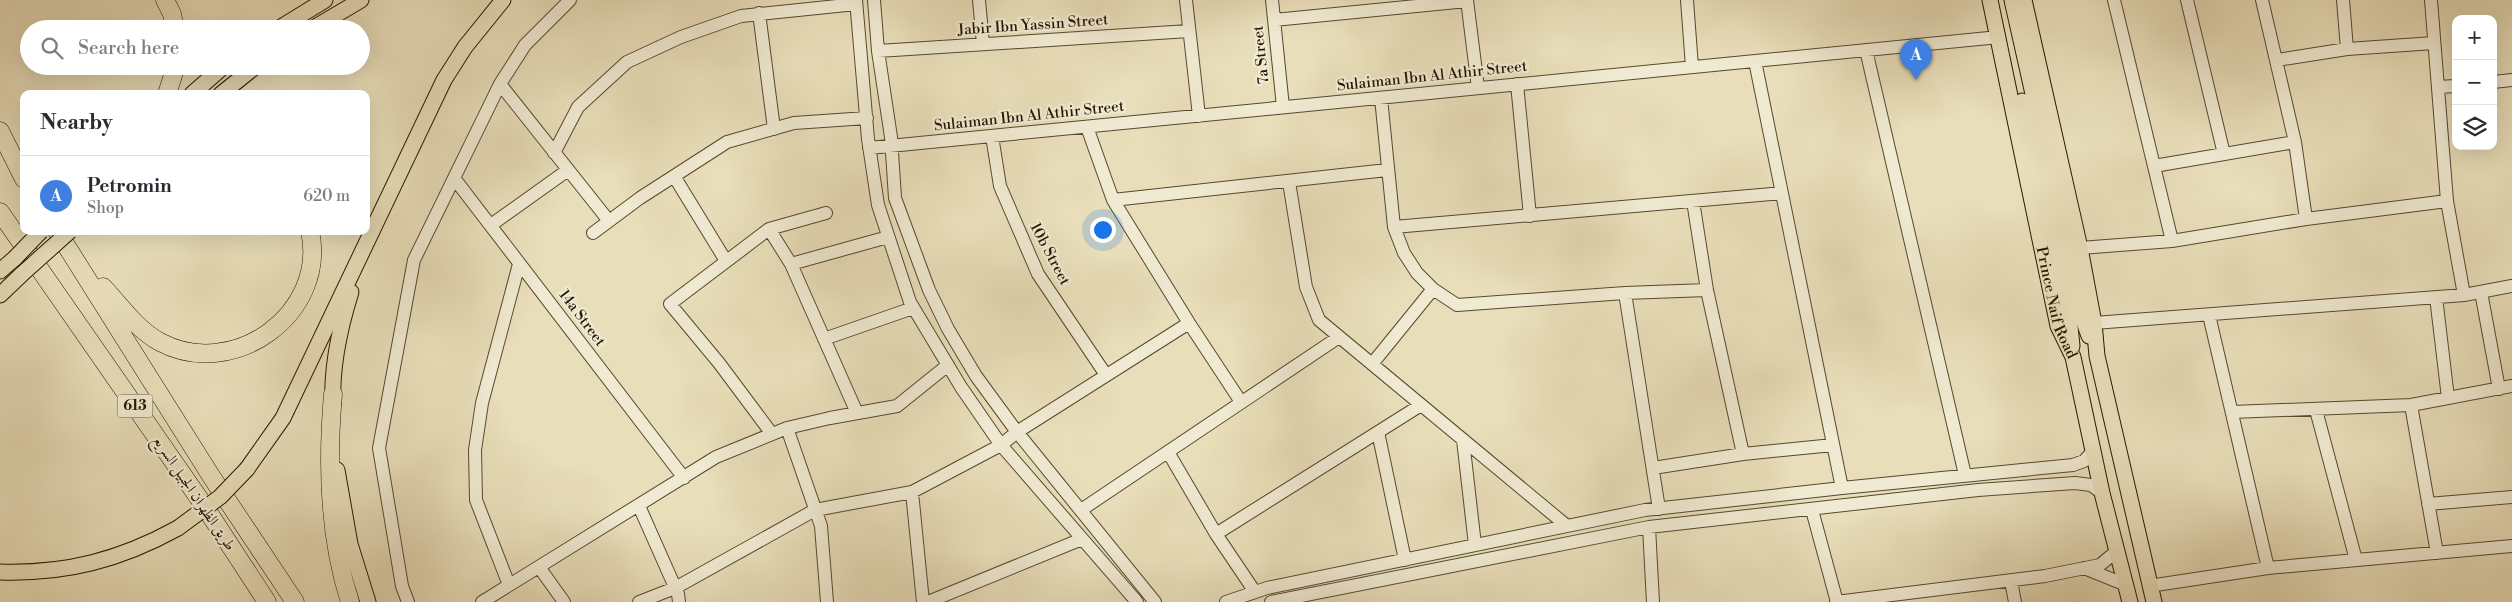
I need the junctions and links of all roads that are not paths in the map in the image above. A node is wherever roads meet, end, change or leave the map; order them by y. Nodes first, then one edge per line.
1 (165, 0) edge
2 (325, 0) edge
3 (361, 0) edge
4 (503, 0) edge
5 (570, 0) edge
6 (874, 0) edge
7 (978, 0) edge
8 (1186, 0) edge
9 (1272, 0) edge
10 (1467, 0) edge
11 (1687, 0) edge
12 (1990, 0) edge
13 (2000, 0) edge
14 (2012, 0) edge
15 (2024, 0) edge
16 (2114, 0) edge
17 (2188, 0) edge
18 (2262, 0) edge
19 (2343, 0) edge
20 (2431, 0) edge
21 (856, 2) edge
22 (759, 13) junction
23 (173, 20) edge
24 (293, 20) edge
25 (327, 20) edge
26 (1274, 20) junction
27 (1189, 31) junction
28 (2009, 38) junction
29 (2434, 43) junction
30 (983, 44) junction
31 (2347, 49) junction
32 (1866, 50) junction
33 (878, 51) junction
34 (2277, 60) junction
35 (1756, 61) junction
36 (1692, 67) junction
37 (173, 75) edge
38 (214, 75) edge
39 (245, 75) edge
40 (2512, 80) edge
41 (2497, 82) edge
42 (500, 84) junction
43 (1517, 84) junction
44 (2452, 86) edge
45 (1478, 88) junction
46 (2438, 88) junction
47 (168, 90) edge
48 (197, 90) edge
49 (226, 90) edge
50 (1381, 98) junction
51 (1283, 107) junction
52 (1199, 116) junction
53 (867, 118) junction
54 (1088, 127) junction
55 (774, 128) junction
56 (0, 131) edge
57 (992, 136) junction
58 (2295, 142) junction
59 (891, 146) junction
60 (0, 147) edge
61 (869, 148) junction
62 (554, 153) junction
63 (2224, 154) junction
64 (2154, 166) junction
65 (568, 170) junction
66 (1387, 170) junction
67 (20, 172) edge
68 (20, 174) edge
69 (674, 176) junction
70 (454, 178) junction
71 (396, 182) junction
72 (1289, 182) junction
73 (1782, 193) junction
74 (1113, 200) junction
75 (1693, 201) junction
76 (2447, 201) junction
77 (0, 212) edge
78 (826, 213) dead end
79 (0, 216) edge
80 (1530, 216) junction
81 (2306, 219) junction
82 (609, 221) junction
83 (491, 225) junction
84 (1394, 227) junction
85 (769, 229) junction
86 (593, 233) dead end
87 (16, 234) junction
88 (36, 235) edge
89 (60, 235) edge
90 (66, 235) edge
91 (311, 235) edge
92 (888, 237) junction
93 (2172, 241) junction
94 (2080, 248) junction
95 (73, 255) junction
96 (726, 262) junction
97 (520, 264) junction
98 (791, 264) junction
99 (0, 271) edge
100 (2512, 286) edge
101 (1433, 289) junction
102 (1707, 290) junction
103 (2481, 292) junction
104 (1626, 293) junction
105 (0, 295) edge
106 (2464, 295) junction
107 (2436, 297) junction
108 (913, 308) junction
109 (2209, 314) junction
110 (1189, 323) junction
111 (2094, 323) junction
112 (1339, 337) junction
113 (824, 339) junction
114 (2097, 356) junction
115 (1372, 364) junction
116 (948, 365) junction
117 (1106, 375) junction
118 (2512, 386) edge
119 (2499, 389) junction
120 (333, 394) junction
121 (2448, 398) junction
122 (1242, 402) junction
123 (1421, 405) junction
124 (2411, 405) junction
125 (2316, 410) junction
126 (2232, 412) junction
127 (856, 413) junction
128 (787, 428) junction
129 (1017, 432) junction
130 (1378, 432) junction
131 (772, 434) junction
132 (1463, 440) junction
133 (1001, 445) junction
134 (1833, 445) junction
135 (2094, 450) junction
136 (1168, 452) junction
137 (1743, 454) junction
138 (1653, 468) junction
139 (1996, 474) junction
140 (1965, 475) junction
141 (684, 478) junction
142 (1842, 488) junction
143 (1978, 490) junction
144 (912, 492) junction
145 (2102, 493) junction
146 (2512, 497) edge
147 (2428, 504) junction
148 (639, 506) junction
149 (1659, 509) junction
150 (815, 510) junction
151 (1081, 510) junction
152 (1812, 510) junction
153 (1567, 526) junction
154 (1649, 526) junction
155 (1216, 534) junction
156 (1082, 539) junction
157 (1475, 545) junction
158 (2512, 546) edge
159 (2118, 550) junction
160 (2437, 553) junction
161 (1405, 560) junction
162 (2356, 560) junction
163 (539, 567) junction
164 (2084, 568) junction
165 (2268, 568) junction
166 (0, 572) edge
167 (2010, 581) junction
168 (509, 585) junction
169 (2126, 585) junction
170 (2149, 586) junction
171 (675, 588) junction
172 (1255, 592) junction
173 (267, 602) edge
174 (295, 602) edge
175 (350, 602) edge
176 (368, 602) edge
177 (408, 602) edge
178 (482, 602) edge
179 (564, 602) edge
180 (639, 602) edge
181 (679, 602) edge
182 (827, 602) edge
183 (923, 602) edge
184 (928, 602) edge
185 (1137, 602) edge
186 (1155, 602) edge
187 (1226, 602) edge
188 (1271, 602) edge
189 (1653, 602) edge
190 (1836, 602) edge
191 (2015, 602) edge
192 (2130, 602) edge
193 (2154, 602) edge

1 - 23 highway
2 - 24 main road
3 - 25 main road
4 - 71 main road
5 - 42 street
6 - 33 street
7 - 30 street
8 - 27 street
9 - 26 street, 7a Street
10 - 26 street
10 - 45 street
11 - 36 street
12 - 28 main road, Prince Naif Road
13 - 28 main road
14 - 28 main road
15 - 94 main road, Prince Naif Road
16 - 64 street
17 - 63 street
18 - 34 street
19 - 31 street
20 - 29 street
21 - 22 street
21 - 53 street
22 - 55 street
22 - 62 street
26 - 51 street, 7a Street
27 - 30 street, Jabir Ibn Yassin Street
27 - 52 street
28 - 32 street, Sulaiman Ibn Al Athir Street
28 - 114 main road
28 - 135 main road, Prince Naif Road
29 - 31 street
29 - 46 street
30 - 33 street, Jabir Ibn Yassin Street
31 - 34 street
32 - 35 street, Sulaiman Ibn Al Athir Street
32 - 140 street
33 - 59 street
34 - 58 street
35 - 36 street, Sulaiman Ibn Al Athir Street
35 - 73 street
36 - 43 street, Sulaiman Ibn Al Athir Street
37 - 47 highway
38 - 48 main road
39 - 49 main road
40 - 41 street
42 - 62 street
42 - 70 street
43 - 45 street, Sulaiman Ibn Al Athir Street
43 - 80 street
44 - 46 street
45 - 50 street, Sulaiman Ibn Al Athir Street
46 - 76 street
50 - 51 street, Sulaiman Ibn Al Athir Street
50 - 66 street
51 - 52 street, Sulaiman Ibn Al Athir Street
52 - 54 street, Sulaiman Ibn Al Athir Street
53 - 55 street
53 - 61 street
54 - 57 street, Sulaiman Ibn Al Athir Street
54 - 74 street
55 - 69 street
56 - 67 highway
57 - 59 street, Sulaiman Ibn Al Athir Street
57 - 117 street, 10b Street
58 - 63 street
58 - 81 street
59 - 61 street, Sulaiman Ibn Al Athir Street
59 - 129 street
60 - 68 highway
61 - 92 street
62 - 65 street
63 - 64 street
64 - 93 street
65 - 82 street
65 - 83 street
66 - 72 street
66 - 84 street
69 - 82 street
69 - 96 street
70 - 83 street, 14a Street
70 - 177 street
71 - 120 main road
71 - 166 main road, bridge
72 - 74 street
72 - 112 street
73 - 75 street
73 - 134 street
74 - 110 street
75 - 80 street
75 - 102 street
76 - 81 street
76 - 106 street
77 - 87 highway, طريق الظهران الجبيل السريع / 613
78 - 85 street
79 - 87 highway
80 - 84 street
81 - 93 street
82 - 86 street
83 - 97 street, 14a Street
84 - 101 street
85 - 96 street
85 - 98 street
87 - 173 highway, طريق الظهران الجبيل السريع / 613
88 - 99 main road, bridge
89 - 95 highway, طريق الظهران الجبيل السريع / 613
90 - 105 main road, bridge
91 - 95 highway
92 - 98 street
92 - 108 street
93 - 94 street
94 - 111 main road, Prince Naif Road
95 - 174 highway, طريق الظهران الجبيل السريع / 613
96 - 131 street
97 - 141 street, 14a Street
97 - 168 street
98 - 113 street
100 - 103 street
101 - 104 street
101 - 115 street
102 - 104 street
102 - 137 street
103 - 106 street
103 - 119 street
104 - 138 street
106 - 107 street
107 - 109 street
107 - 121 street
108 - 113 street
108 - 116 street
109 - 111 street
109 - 126 street
110 - 117 street
110 - 122 street
111 - 114 main road, Prince Naif Road
112 - 115 street
112 - 122 street
113 - 127 street
114 - 170 main road, Prince Naif Road
115 - 123 street
116 - 127 street
116 - 133 street
117 - 129 street
118 - 119 street
119 - 121 street
120 - 175 highway
120 - 176 main road
121 - 124 street
122 - 136 street
123 - 130 street
123 - 132 street
124 - 125 street
124 - 147 street
125 - 126 street
125 - 162 street
126 - 165 street
127 - 128 street
128 - 131 street
128 - 150 street
129 - 133 street
129 - 151 street
130 - 155 street
130 - 161 street
131 - 141 street
132 - 153 street
132 - 157 street
133 - 144 street
133 - 156 street
134 - 137 street
134 - 142 street
135 - 139 street
135 - 145 main road, Prince Naif Road
136 - 151 street
136 - 155 street
137 - 138 street
138 - 149 street
139 - 140 street
139 - 143 street
140 - 142 street
141 - 148 street
142 - 149 street
143 - 145 street
143 - 152 street
144 - 150 street
144 - 183 street
145 - 159 main road, Prince Naif Road
146 - 147 street
147 - 160 street
148 - 163 street
148 - 171 street
149 - 153 street
150 - 171 street
150 - 182 street
151 - 186 street
152 - 154 street
152 - 190 street
153 - 157 street
154 - 188 street
154 - 189 street
155 - 172 street
156 - 184 street
156 - 185 street
157 - 161 street
158 - 160 street
159 - 164 street
159 - 169 main road, Prince Naif Road
160 - 162 street
161 - 172 street
162 - 165 street
163 - 168 street
163 - 179 street
164 - 167 street
164 - 169 street
165 - 170 street
167 - 190 street
167 - 191 street
168 - 178 street
169 - 192 main road, Prince Naif Road
170 - 193 main road, Prince Naif Road
171 - 180 street
171 - 181 street
172 - 187 street

